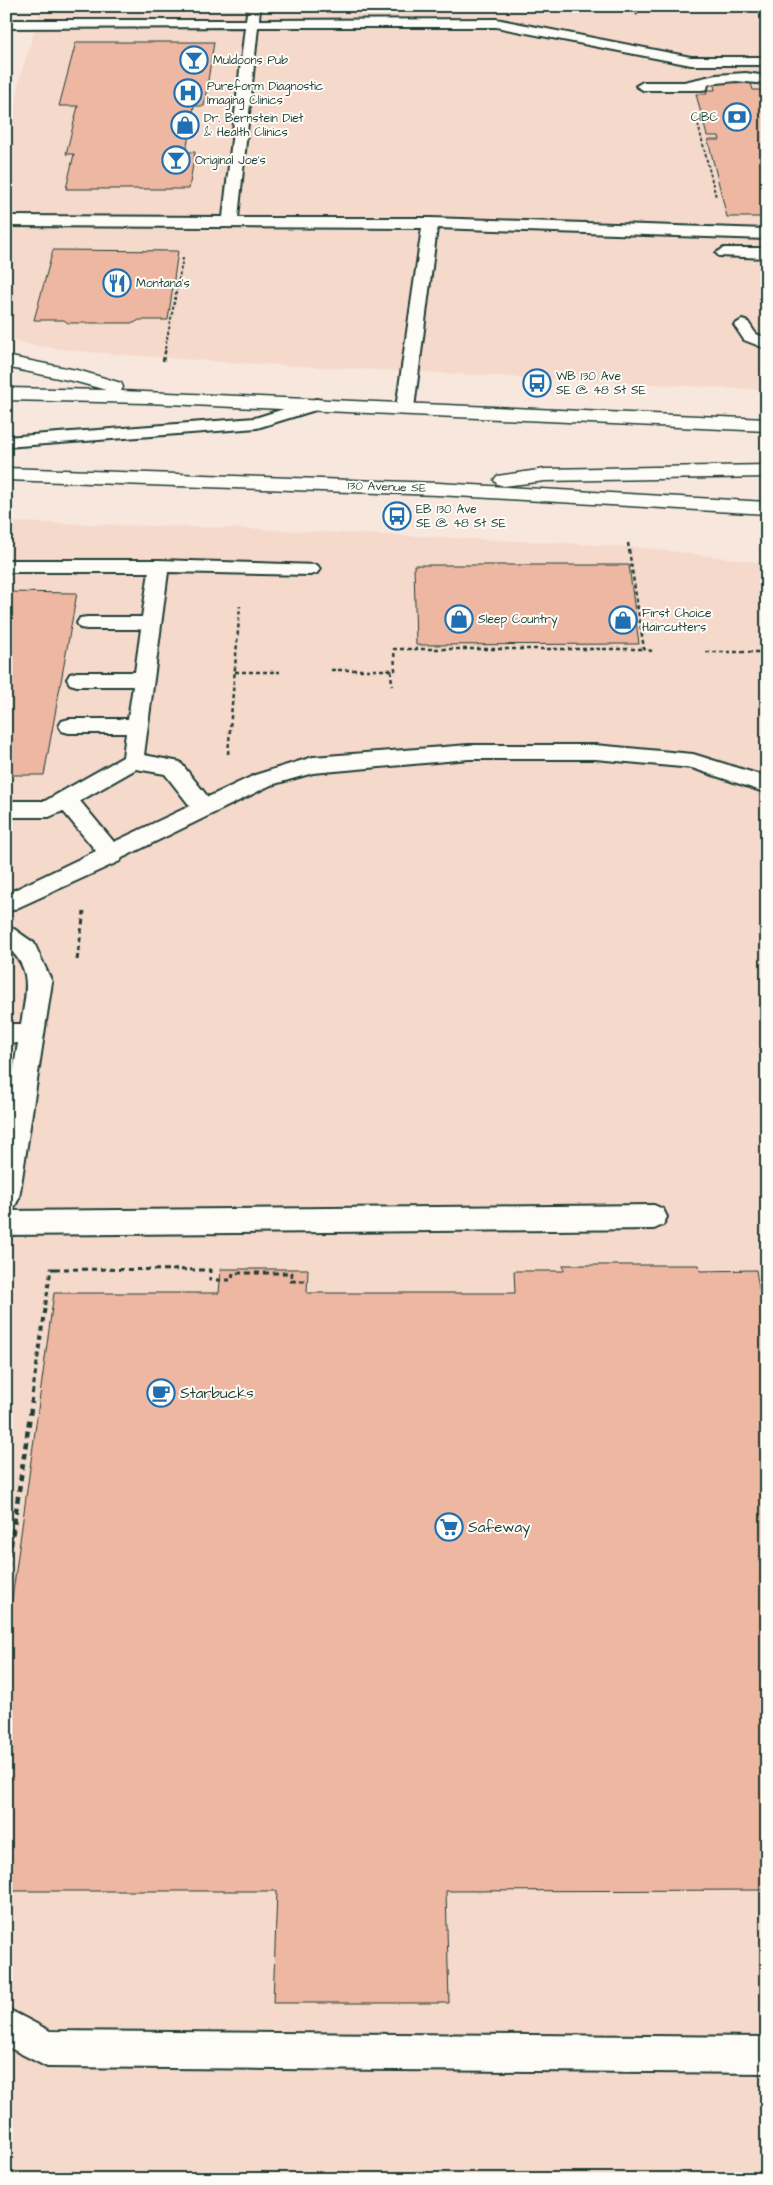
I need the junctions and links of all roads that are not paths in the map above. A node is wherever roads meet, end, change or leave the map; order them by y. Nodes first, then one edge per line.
1 (254, 6) edge
2 (6, 24) edge
3 (252, 24) junction
4 (767, 61) edge
5 (767, 80) edge
6 (767, 85) edge
7 (643, 86) dead end
8 (685, 86) junction
9 (714, 86) dead end
10 (752, 86) dead end
11 (6, 221) edge
12 (230, 223) junction
13 (430, 223) junction
14 (767, 234) edge
15 (724, 253) dead end
16 (767, 253) edge
17 (742, 325) dead end
18 (767, 344) edge
19 (6, 362) edge
20 (6, 394) edge
21 (147, 397) junction
22 (316, 404) junction
23 (405, 408) junction
24 (767, 425) edge
25 (6, 442) edge
26 (767, 472) edge
27 (12, 476) edge
28 (438, 489) junction
29 (767, 508) edge
30 (6, 566) edge
31 (159, 566) junction
32 (310, 568) dead end
33 (88, 623) dead end
34 (151, 623) junction
35 (78, 679) dead end
36 (144, 679) junction
37 (69, 726) dead end
38 (138, 726) junction
39 (133, 761) junction
40 (767, 785) edge
41 (66, 799) junction
42 (6, 809) edge
43 (205, 809) junction
44 (112, 854) junction
45 (6, 904) edge
46 (6, 935) edge
47 (33, 1033) junction
48 (6, 1034) edge
49 (6, 1198) edge
50 (654, 1218) dead end
51 (6, 1223) edge
52 (6, 2026) edge
53 (767, 2055) edge

1 - 3 lane
2 - 3 lane
3 - 4 lane
3 - 12 lane
5 - 8 lane
6 - 10 lane
7 - 8 lane
8 - 9 lane
11 - 12 lane
12 - 13 lane
13 - 14 lane
13 - 23 lane
15 - 16 lane
17 - 18 lane
19 - 21 main road
20 - 21 main road
21 - 22 main road
22 - 23 main road
22 - 25 lane
23 - 24 main road
26 - 28 main road
27 - 28 main road, 130 Avenue SE
28 - 29 main road, 130 Avenue SE
30 - 31 lane
31 - 32 lane
31 - 34 lane
33 - 34 lane
34 - 36 lane
35 - 36 lane
36 - 38 lane
37 - 38 lane
38 - 39 lane
39 - 41 lane
39 - 43 lane
40 - 43 lane
41 - 42 lane
41 - 44 lane
43 - 44 lane
44 - 45 lane
46 - 47 lane
47 - 48 lane
47 - 49 lane
50 - 51 lane
52 - 53 lane

